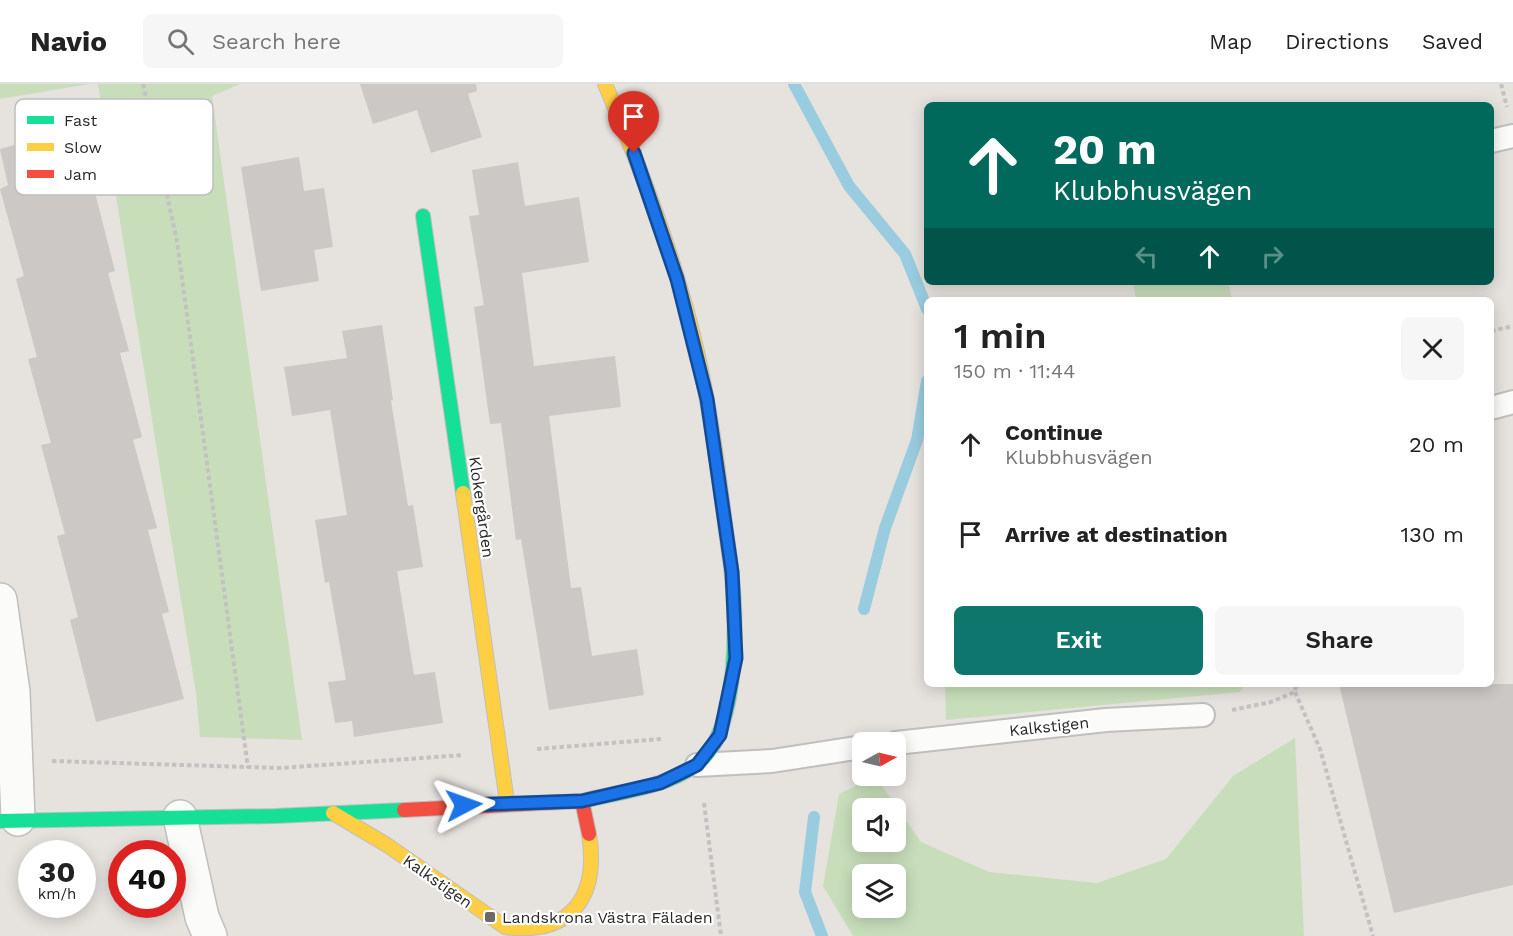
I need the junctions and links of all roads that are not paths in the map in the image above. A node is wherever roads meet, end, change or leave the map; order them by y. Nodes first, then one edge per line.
1 (605, 84) edge
2 (1513, 136) edge
3 (1494, 140) edge
4 (423, 216) dead end
5 (1513, 402) edge
6 (1494, 407) edge
7 (0, 600) edge
8 (1203, 715) road end
9 (906, 742) edge
10 (852, 748) edge
11 (697, 765) junction
12 (582, 801) junction
13 (507, 802) junction
14 (333, 813) junction
15 (180, 817) junction
16 (9, 820) edge
17 (210, 936) edge

1 - 11 street
2 - 3 lane
4 - 13 street, Klokergården
5 - 6 lane
7 - 16 street
8 - 9 lane, Kalkstigen
10 - 11 lane
11 - 12 street
12 - 13 street
12 - 14 street, Kalkstigen
13 - 14 street
14 - 15 street
15 - 16 street
15 - 17 street

